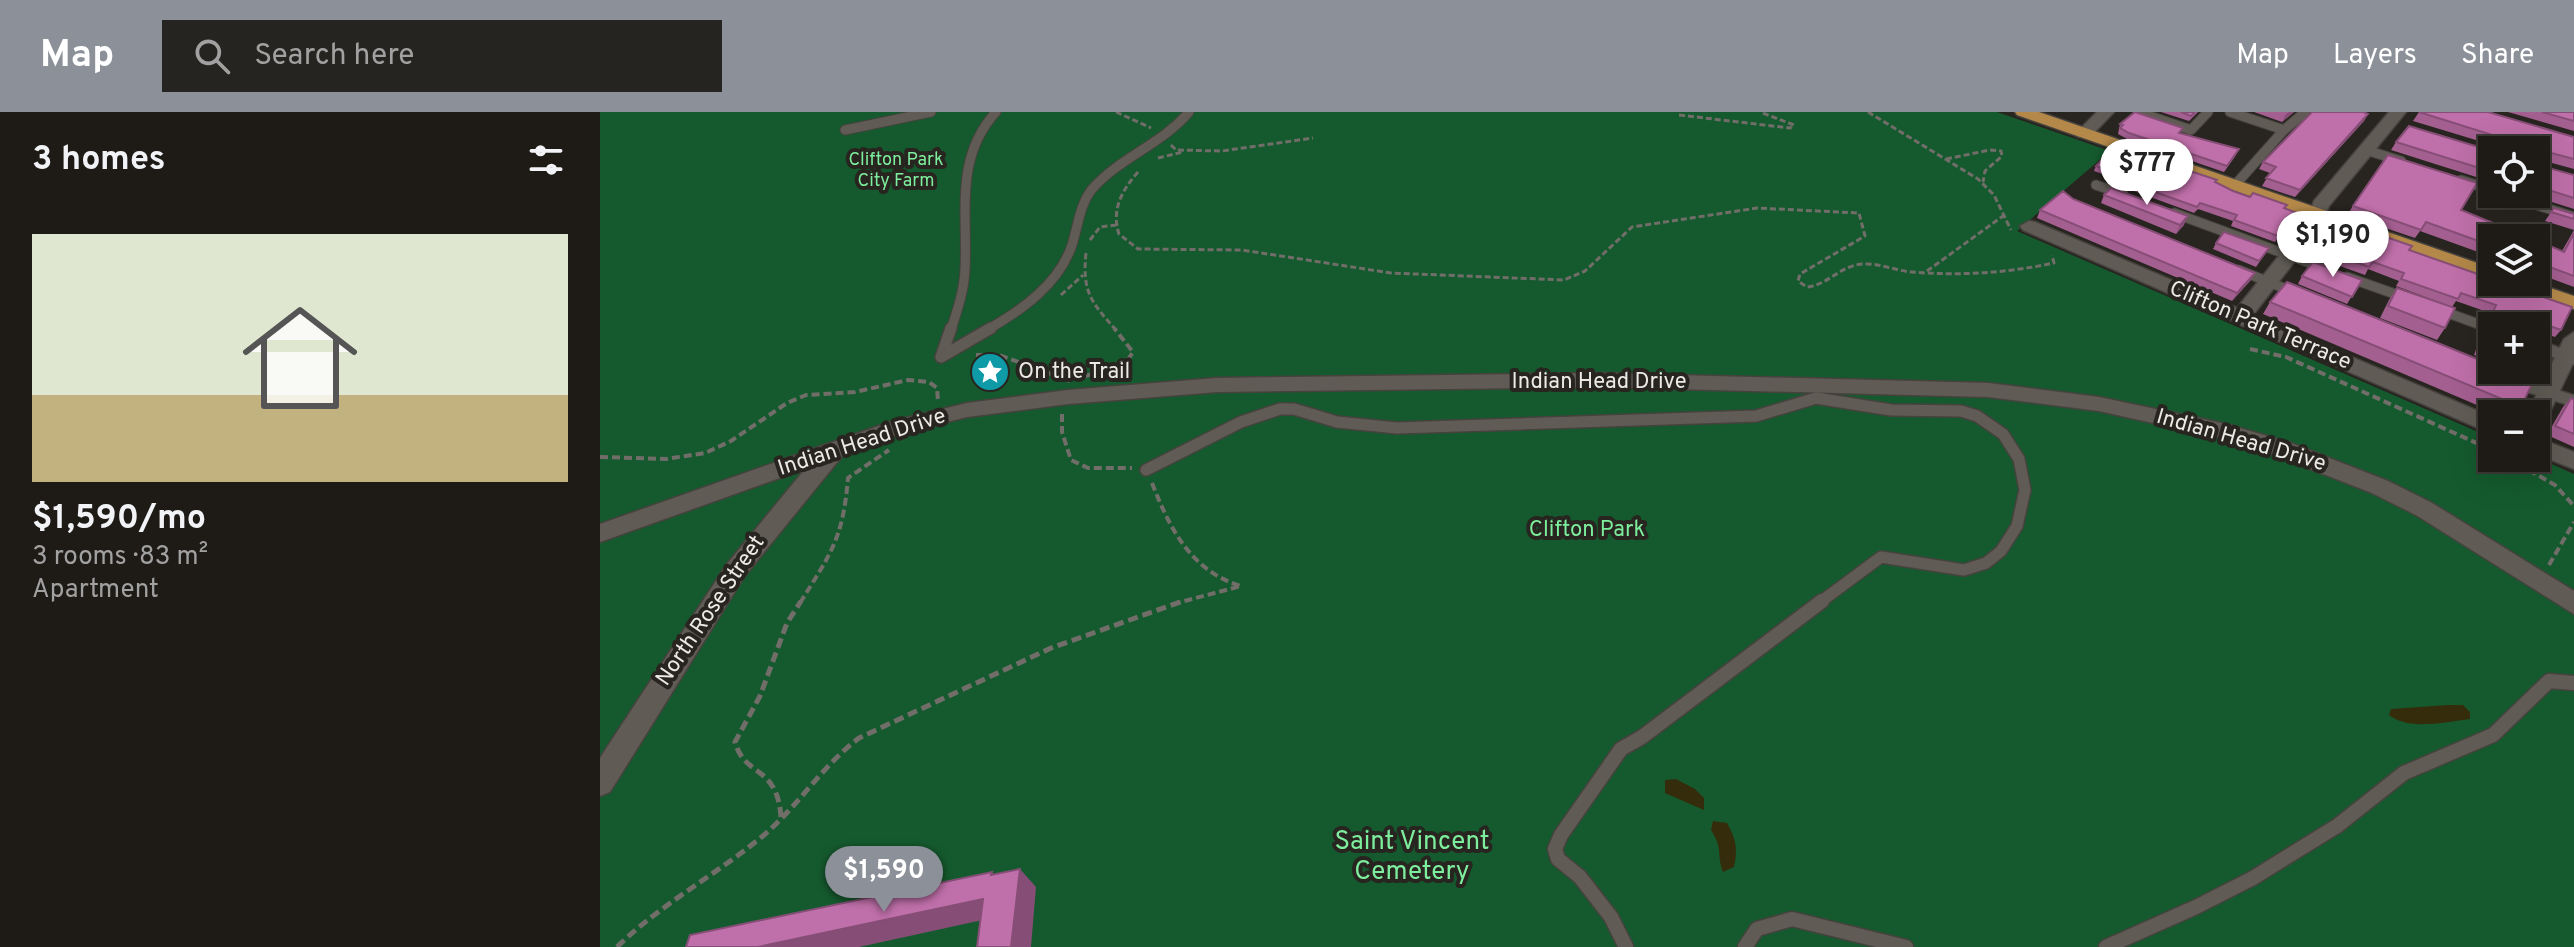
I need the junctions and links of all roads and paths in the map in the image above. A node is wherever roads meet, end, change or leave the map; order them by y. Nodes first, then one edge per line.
1 (931, 112) edge
2 (996, 112) edge
3 (1116, 112) edge
4 (1189, 112) edge
5 (1760, 112) edge
6 (1868, 112) edge
7 (2023, 112) edge
8 (2106, 112) edge
9 (2138, 112) edge
10 (2208, 112) edge
11 (2230, 112) edge
12 (2305, 112) edge
13 (1679, 115) dead end
14 (2368, 115) edge
15 (2397, 120) edge
16 (845, 130) dead end
17 (2284, 130) junction
18 (2084, 134) junction
19 (1166, 136) junction
20 (1313, 138) dead end
21 (2366, 150) junction
22 (1183, 152) junction
23 (1944, 159) junction
24 (1149, 161) dead end
25 (2408, 163) edge
26 (1141, 168) dead end
27 (2450, 177) edge
28 (1983, 184) junction
29 (2096, 185) dead end
30 (2235, 185) junction
31 (2478, 186) edge
32 (2141, 201) edge
33 (2156, 207) edge
34 (2546, 208) edge
35 (2319, 214) junction
36 (2003, 216) junction
37 (2574, 217) edge
38 (1116, 225) junction
39 (2023, 232) joint
40 (2046, 252) dead end
41 (2291, 256) junction
42 (2228, 265) edge
43 (2478, 269) edge
44 (1924, 272) junction
45 (2270, 283) junction
46 (2550, 295) edge
47 (2314, 300) edge
48 (2574, 303) edge
49 (2240, 318) junction
50 (2478, 324) edge
51 (2550, 347) edge
52 (2250, 349) dead end
53 (2571, 351) edge
54 (941, 357) junction
55 (2520, 384) edge
56 (2548, 395) junction
57 (1068, 397) junction
58 (2545, 400) edge
59 (2574, 401) edge
60 (2478, 420) edge
61 (2478, 444) edge
62 (836, 450) junction
63 (2550, 451) edge
64 (2574, 461) edge
65 (1146, 470) junction
66 (2532, 472) edge
67 (2574, 506) edge
68 (2574, 522) edge
69 (600, 533) edge
70 (2540, 581) junction
71 (2574, 604) edge
72 (2574, 683) edge
73 (600, 783) edge
74 (617, 947) edge
75 (1626, 947) edge
76 (1745, 947) edge
77 (1906, 947) edge
78 (2106, 947) edge

1 - 16 lane
2 - 54 lane
3 - 19 path
4 - 19 lane
5 - 13 path
6 - 23 path
7 - 18 main road
8 - 18 street
9 - 10 lane
11 - 17 lane
12 - 17 lane
14 - 15 street
15 - 21 street
17 - 30 lane
18 - 30 main road
19 - 22 path
19 - 54 lane
20 - 22 path
21 - 25 lane
21 - 35 street
22 - 24 path
23 - 28 path
23 - 28 path
26 - 38 path
27 - 31 lane
28 - 36 path
29 - 32 lane
30 - 35 main road
33 - 41 lane
34 - 37 lane
35 - 41 street
35 - 43 main road
36 - 39 path
36 - 44 path
38 - 44 path
38 - 54 path
39 - 49 street, Clifton Park Terrace
40 - 44 path
41 - 45 street
41 - 50 lane
42 - 45 lane
45 - 47 lane
45 - 49 street
46 - 48 main road
49 - 60 street, Clifton Park Terrace
51 - 53 lane
52 - 61 path
53 - 56 street
55 - 56 lane
56 - 58 street
56 - 59 lane
57 - 62 street, Indian Head Drive
57 - 65 path
57 - 70 street, Indian Head Drive
62 - 69 street, Indian Head Drive
62 - 73 street, North Rose Street
63 - 64 street
65 - 74 path
65 - 75 lane
66 - 67 path
68 - 70 path
70 - 71 street, Indian Head Drive
72 - 78 lane
76 - 77 lane

